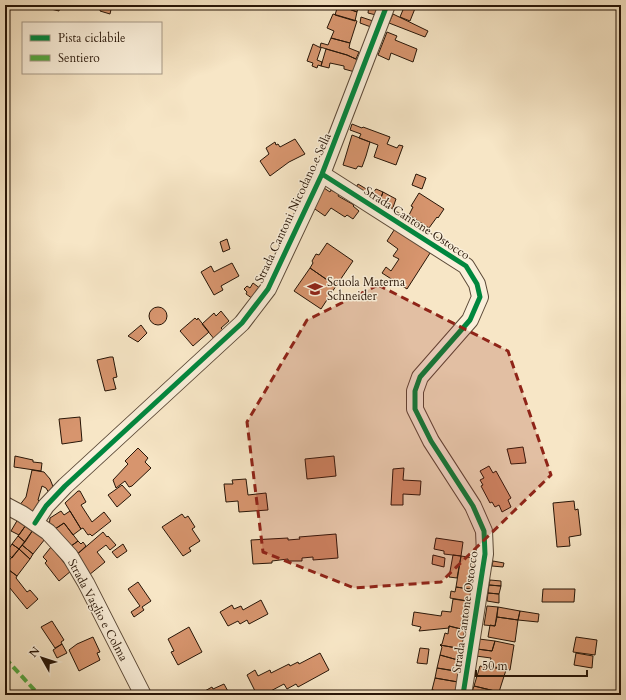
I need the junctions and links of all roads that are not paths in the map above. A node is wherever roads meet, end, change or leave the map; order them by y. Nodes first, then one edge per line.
1 (387, 5) edge
2 (322, 174) junction
3 (5, 505) edge
4 (35, 523) junction
5 (143, 695) edge
6 (463, 695) edge

1 - 2 street, Strada Cantoni Nicodano e Sella
2 - 4 street, Strada Cantoni Nicodano e Sella
2 - 6 street, Strada Cantone Ostocco
3 - 4 street, Strada Vaglio e Colma
4 - 5 street, Strada Vaglio e Colma

